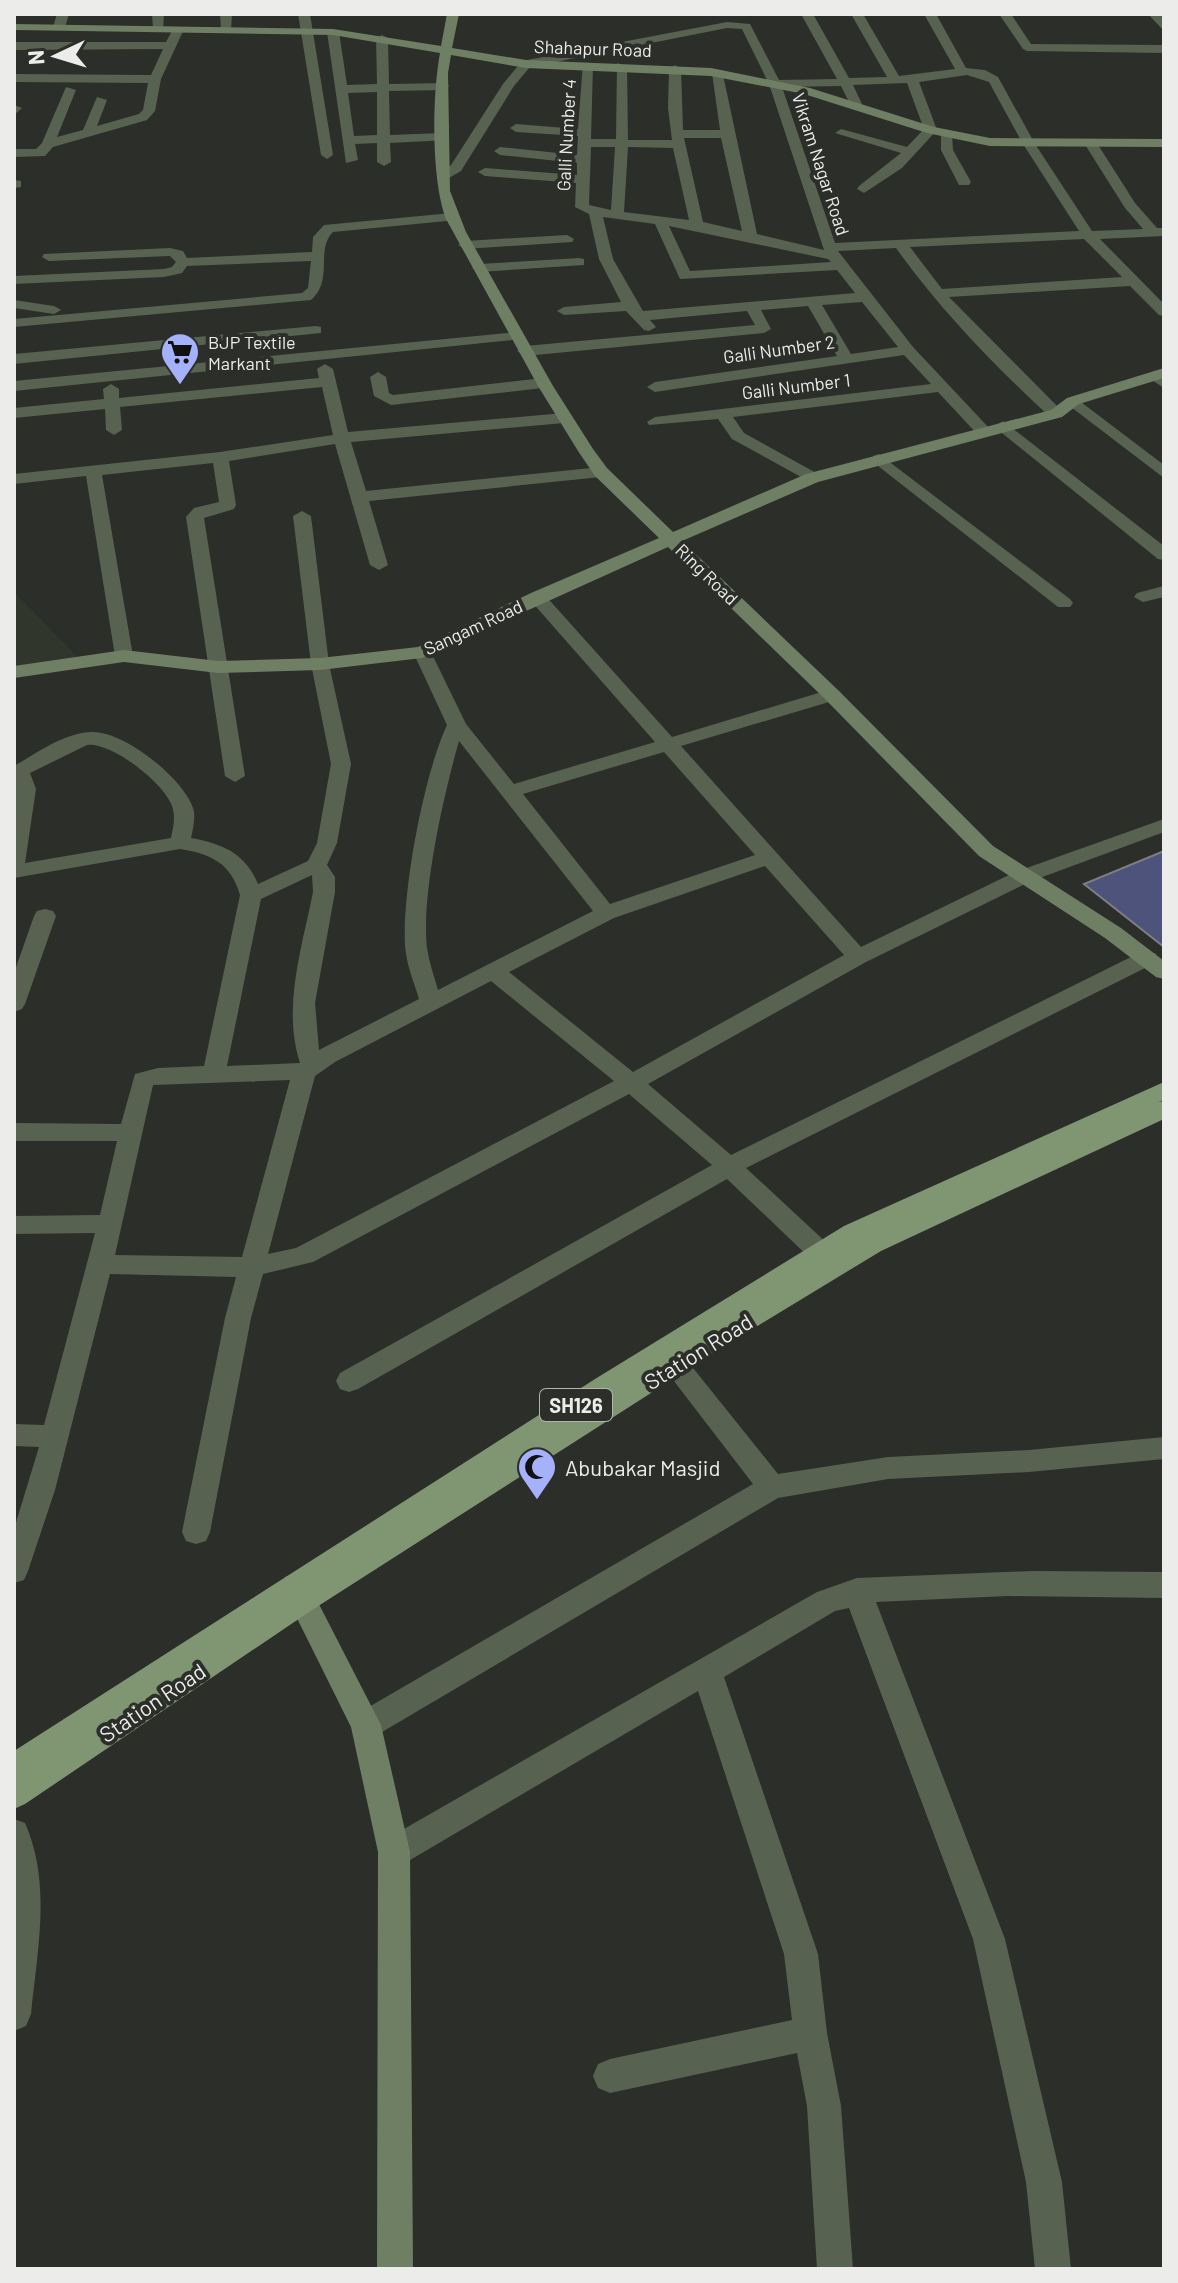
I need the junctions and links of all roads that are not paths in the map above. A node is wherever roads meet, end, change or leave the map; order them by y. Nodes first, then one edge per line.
1 (158, 14) edge
2 (226, 14) edge
3 (304, 14) edge
4 (453, 14) edge
5 (807, 14) edge
6 (857, 14) edge
7 (930, 14) edge
8 (1005, 14) edge
9 (1154, 14) edge
10 (61, 20) edge
11 (747, 20) edge
12 (14, 27) edge
13 (1164, 28) edge
14 (159, 29) junction
15 (178, 29) junction
16 (227, 29) junction
17 (309, 30) junction
18 (333, 32) junction
19 (382, 38) junction
20 (14, 48) edge
21 (1164, 49) edge
22 (167, 53) junction
23 (446, 53) junction
24 (148, 62) dead end
25 (526, 64) junction
26 (587, 65) junction
27 (621, 66) junction
28 (675, 69) junction
29 (961, 70) junction
30 (718, 73) junction
31 (14, 78) edge
32 (912, 79) junction
33 (895, 80) junction
34 (845, 82) junction
35 (154, 84) junction
36 (775, 84) junction
37 (443, 86) junction
38 (384, 87) junction
39 (14, 88) edge
40 (342, 89) junction
41 (70, 90) junction
42 (101, 100) dead end
43 (857, 106) junction
44 (516, 128) dead end
45 (931, 130) junction
46 (89, 131) junction
47 (841, 133) dead end
48 (727, 134) junction
49 (946, 134) junction
50 (443, 137) junction
51 (384, 138) junction
52 (584, 138) junction
53 (678, 139) junction
54 (351, 140) junction
55 (1090, 143) junction
56 (48, 144) junction
57 (622, 144) junction
58 (1029, 144) junction
59 (1162, 146) edge
60 (500, 151) dead end
61 (911, 152) junction
62 (14, 153) edge
63 (327, 155) dead end
64 (351, 160) dead end
65 (584, 160) junction
66 (384, 162) dead end
67 (485, 172) dead end
68 (444, 175) junction
69 (582, 179) junction
70 (964, 182) dead end
71 (864, 189) dead end
72 (589, 209) junction
73 (617, 214) junction
74 (452, 217) junction
75 (660, 220) junction
76 (697, 225) junction
77 (1158, 232) edge
78 (1088, 235) junction
79 (567, 239) dead end
80 (751, 239) junction
81 (900, 244) junction
82 (465, 245) junction
83 (318, 256) junction
84 (834, 256) junction
85 (49, 257) dead end
86 (183, 262) junction
87 (579, 262) dead end
88 (479, 268) junction
89 (685, 276) junction
90 (14, 280) edge
91 (1134, 281) junction
92 (940, 293) junction
93 (695, 295) dead end
94 (864, 297) junction
95 (813, 301) junction
96 (14, 304) edge
97 (752, 306) junction
98 (564, 311) dead end
99 (636, 311) junction
100 (1164, 312) edge
101 (311, 314) junction
102 (14, 323) edge
103 (107, 332) junction
104 (517, 336) junction
105 (657, 339) junction
106 (908, 350) junction
107 (525, 351) junction
108 (323, 354) junction
109 (14, 359) edge
110 (847, 359) junction
111 (111, 375) junction
112 (378, 377) dead end
113 (1161, 377) edge
114 (328, 382) junction
115 (543, 383) junction
116 (14, 386) edge
117 (655, 387) dead end
118 (941, 387) junction
119 (1073, 401) junction
120 (112, 403) junction
121 (14, 413) edge
122 (1056, 414) junction
123 (723, 415) junction
124 (564, 418) junction
125 (655, 422) dead end
126 (1003, 426) junction
127 (114, 430) dead end
128 (984, 432) junction
129 (342, 439) junction
130 (220, 457) junction
131 (879, 459) junction
132 (93, 470) junction
133 (601, 472) junction
134 (1164, 473) edge
135 (812, 478) junction
136 (14, 479) edge
137 (360, 497) junction
138 (302, 516) dead end
139 (670, 539) junction
140 (1164, 555) edge
141 (379, 565) dead end
142 (1164, 591) edge
143 (537, 597) junction
144 (1143, 597) dead end
145 (1064, 603) dead end
146 (422, 652) junction
147 (124, 656) junction
148 (320, 664) junction
149 (218, 667) junction
150 (14, 672) edge
151 (832, 695) junction
152 (457, 725) junction
153 (670, 742) junction
154 (16, 773) edge
155 (235, 776) dead end
156 (512, 791) junction
157 (1164, 825) edge
158 (180, 843) junction
159 (770, 857) junction
160 (14, 864) edge
161 (317, 865) junction
162 (14, 871) edge
163 (1022, 877) junction
164 (251, 895) junction
165 (606, 913) junction
166 (45, 916) dead end
167 (858, 957) junction
168 (1156, 965) edge
169 (493, 971) junction
170 (431, 1003) junction
171 (14, 1004) edge
172 (308, 1068) junction
173 (214, 1074) junction
174 (632, 1082) junction
175 (1164, 1090) edge
176 (1164, 1109) edge
177 (14, 1132) edge
178 (130, 1133) junction
179 (730, 1166) junction
180 (110, 1224) junction
181 (14, 1225) edge
182 (821, 1253) junction
183 (100, 1264) junction
184 (252, 1266) junction
185 (676, 1365) junction
186 (349, 1381) dead end
187 (14, 1435) edge
188 (55, 1436) junction
189 (1164, 1448) edge
190 (772, 1487) junction
191 (196, 1532) dead end
192 (14, 1571) edge
193 (1164, 1585) edge
194 (857, 1591) junction
195 (298, 1594) junction
196 (707, 1672) junction
197 (366, 1725) junction
198 (14, 1768) edge
199 (14, 1794) edge
200 (14, 1834) edge
201 (394, 1852) junction
202 (14, 2014) edge
203 (810, 2033) junction
204 (610, 2076) dead end
205 (395, 2269) edge
206 (835, 2269) edge
207 (1053, 2269) edge

1 - 14 street
2 - 16 street
3 - 17 street
4 - 23 main road, Ring Road
5 - 34 street
6 - 33 street
7 - 29 street
8 - 21 street
9 - 13 street
10 - 12 main road, Shahapur Road
10 - 14 main road, Shahapur Road
11 - 25 street
11 - 36 street, Vikram Nagar Road
14 - 15 main road, Shahapur Road
15 - 16 main road, Shahapur Road
15 - 22 street
16 - 17 main road, Shahapur Road
17 - 18 main road, Shahapur Road
17 - 63 street
18 - 19 main road, Shahapur Road
18 - 40 street
19 - 23 main road, Shahapur Road
19 - 38 street
20 - 22 street
22 - 24 street
22 - 35 street
23 - 25 main road, Shahapur Road
23 - 37 main road, Ring Road
25 - 26 main road, Shahapur Road
25 - 68 street
26 - 27 main road, Shahapur Road
26 - 52 street, Galli Number 4
27 - 28 main road, Shahapur Road
27 - 57 street
28 - 30 main road, Shahapur Road
28 - 53 street
29 - 32 street
29 - 58 street
30 - 36 main road, Shahapur Road
30 - 48 street
31 - 35 street
32 - 33 street
32 - 45 street
33 - 34 street
34 - 36 street
34 - 43 street
35 - 41 street
35 - 46 street
36 - 43 main road, Shahapur Road
36 - 84 street, Vikram Nagar Road
37 - 38 street
37 - 50 main road, Ring Road
38 - 40 street
38 - 51 street
39 - 41 street
40 - 54 street
41 - 56 street
42 - 46 street
43 - 45 main road, Shahapur Road
44 - 52 street
45 - 49 main road, Shahapur Road
45 - 61 street
46 - 56 street
47 - 61 street
48 - 53 street
48 - 80 street
49 - 58 main road, Shahapur Road
49 - 70 street
50 - 51 street
50 - 68 main road, Ring Road
51 - 54 street
51 - 66 street
52 - 57 street
52 - 65 street, Galli Number 4
53 - 57 street
53 - 76 street
54 - 64 street
55 - 58 main road, Shahapur Road
55 - 59 main road, Shahapur Road
55 - 77 street
56 - 62 street
57 - 73 street
58 - 78 street
60 - 65 street
61 - 71 street
65 - 69 street, Galli Number 4
67 - 69 street
68 - 74 main road, Ring Road
69 - 72 street, Galli Number 4
72 - 73 street
72 - 99 street, Galli Number 4
73 - 75 street
74 - 82 main road, Ring Road
74 - 83 street
75 - 76 street
75 - 89 street
76 - 80 street
77 - 78 street
78 - 81 street
78 - 91 street
79 - 82 street
80 - 84 street
81 - 84 street
81 - 92 street
82 - 88 main road, Ring Road
83 - 86 street
83 - 101 street
84 - 89 street
84 - 94 street, Vikram Nagar Road
85 - 86 street
86 - 90 street
87 - 88 street
88 - 104 main road, Ring Road
89 - 93 street
91 - 92 street
91 - 100 street
92 - 122 street
94 - 95 street
94 - 106 street, Vikram Nagar Road
95 - 97 street
95 - 110 street
96 - 103 street
97 - 99 street
97 - 105 street
98 - 99 street
99 - 105 street, Galli Number 4
101 - 103 street
101 - 103 street
101 - 108 street
102 - 103 street
103 - 109 street
103 - 111 street
104 - 107 main road, Ring Road
104 - 108 street
105 - 107 street
106 - 110 street, Galli Number 2
106 - 118 street, Vikram Nagar Road
107 - 115 main road, Ring Road
108 - 111 street
108 - 114 street
110 - 117 street, Galli Number 2
111 - 116 street
111 - 120 street
112 - 115 street
113 - 119 main road
114 - 120 street
114 - 129 street
115 - 124 main road, Ring Road
118 - 123 street, Galli Number 1
118 - 128 street, Vikram Nagar Road
119 - 122 main road
119 - 134 street
120 - 121 street
120 - 127 street
122 - 126 main road, Sangam Road
123 - 125 street, Galli Number 1
123 - 135 street
124 - 129 street
124 - 133 main road, Ring Road
126 - 128 main road, Sangam Road
126 - 140 street
128 - 131 main road, Sangam Road
129 - 130 street
129 - 137 street
130 - 132 street
130 - 149 street
131 - 135 main road, Sangam Road
131 - 145 street
132 - 136 street
132 - 147 street
133 - 137 street
133 - 139 main road, Ring Road
135 - 139 main road, Sangam Road
137 - 141 street
138 - 148 street
139 - 143 main road, Sangam Road
139 - 151 main road, Ring Road
142 - 144 street
143 - 146 main road, Sangam Road
143 - 153 street
146 - 148 main road, Sangam Road
146 - 152 street
147 - 149 main road, Sangam Road
147 - 150 main road, Sangam Road
148 - 149 main road, Sangam Road
148 - 161 street
149 - 155 street
151 - 153 street
151 - 163 main road, Ring Road
152 - 156 street
152 - 170 street
153 - 156 street
153 - 159 street
154 - 158 street
154 - 160 street
156 - 165 street
157 - 163 street
158 - 162 street
158 - 164 street
159 - 165 street
159 - 167 street
161 - 164 street
161 - 172 street
163 - 167 street
163 - 168 main road, Ring Road
164 - 173 street
165 - 169 street
166 - 171 street
167 - 174 street
168 - 179 street
169 - 170 street
169 - 174 street
170 - 172 street
172 - 173 street
172 - 184 street
173 - 178 street
174 - 179 street
174 - 184 street
175 - 182 main road, Station Road / SH126
176 - 185 main road, Station Road / SH126
177 - 178 street
178 - 180 street
179 - 182 street
179 - 186 street
180 - 181 street
180 - 183 street
182 - 195 main road, Station Road / SH126
183 - 184 street
183 - 188 street
184 - 191 street
185 - 190 street
185 - 195 main road, Station Road / SH126
187 - 188 street
188 - 192 street
189 - 190 street
190 - 197 street
193 - 194 street
194 - 196 street
194 - 207 street
195 - 197 main road
195 - 198 main road, Station Road / SH126
195 - 199 main road, Station Road / SH126
196 - 201 street
196 - 203 street
197 - 201 main road
200 - 202 street
201 - 205 main road
203 - 204 street
203 - 206 street

